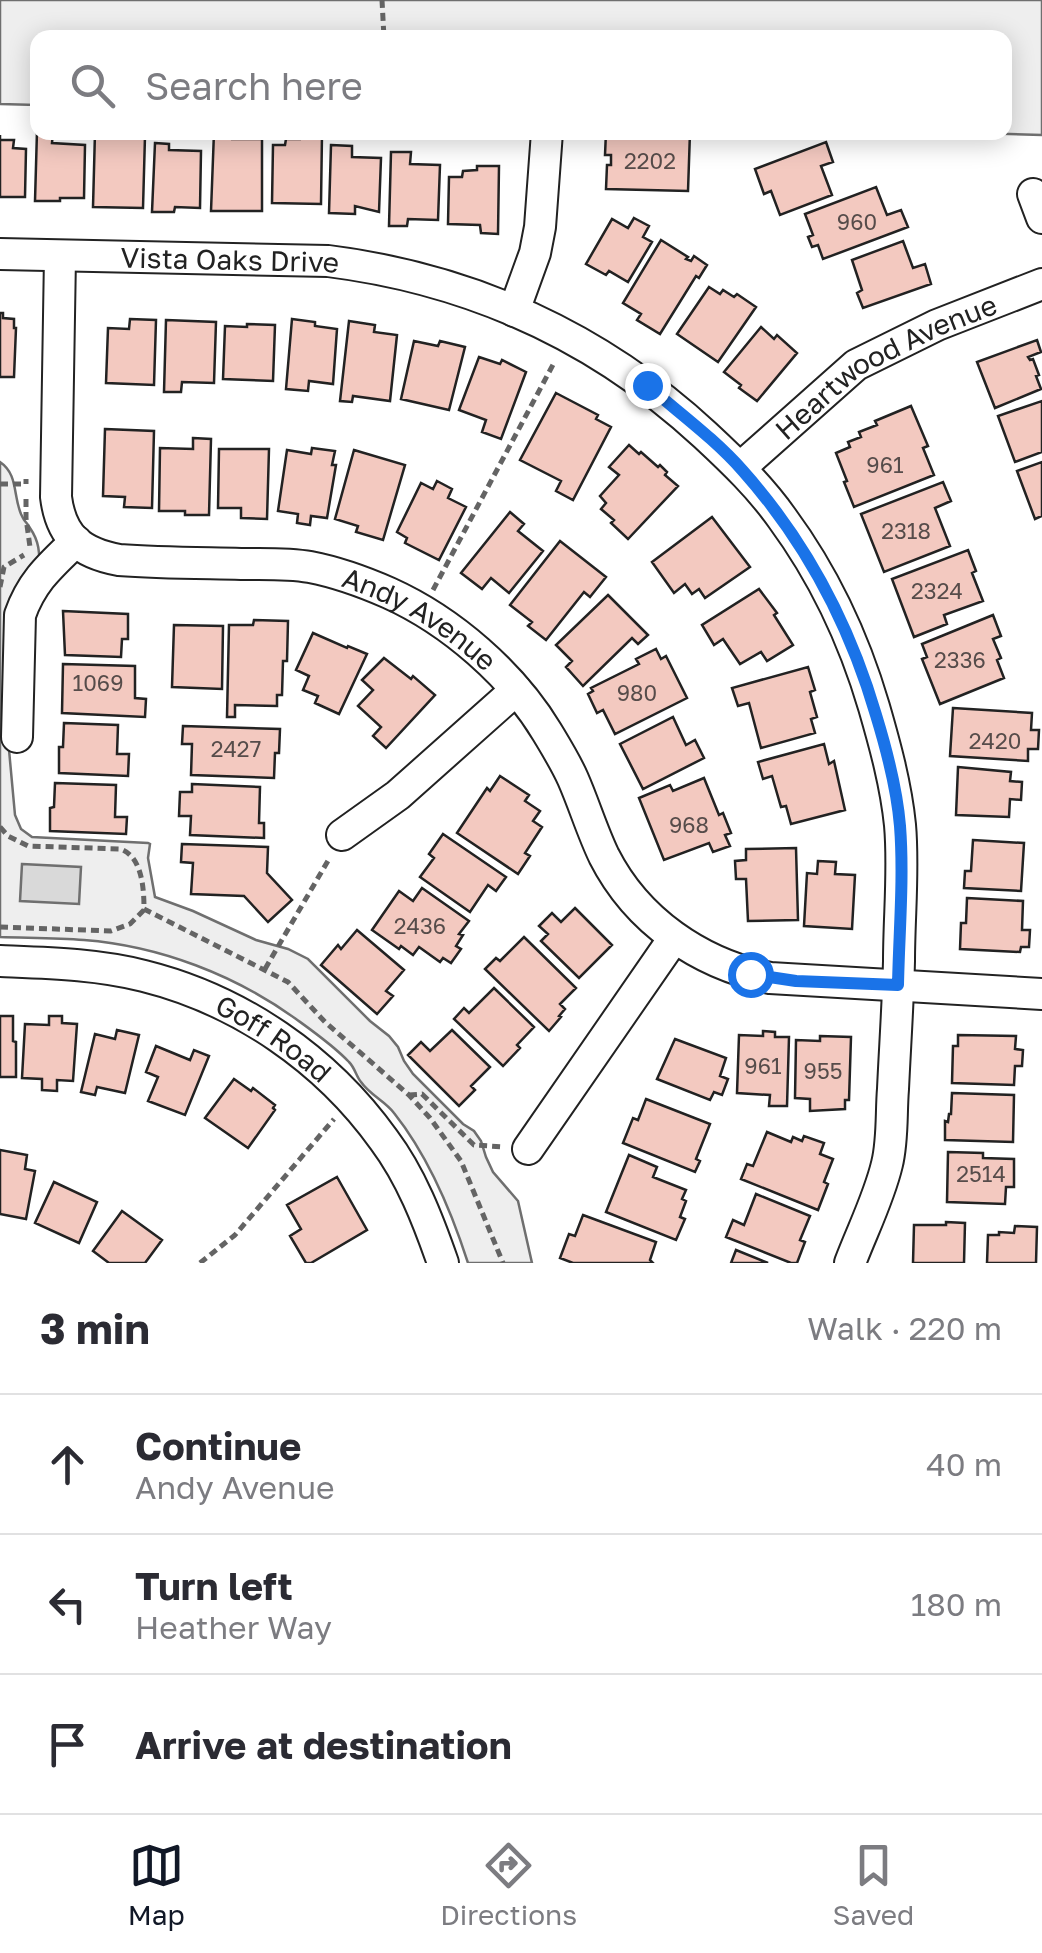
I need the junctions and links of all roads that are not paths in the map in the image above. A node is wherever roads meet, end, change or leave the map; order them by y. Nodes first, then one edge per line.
1 (546, 140) edge
2 (0, 254) edge
3 (60, 256) junction
4 (1042, 284) edge
5 (514, 311) junction
6 (740, 468) junction
7 (76, 541) junction
8 (516, 690) junction
9 (17, 736) dead end
10 (342, 835) road end
11 (674, 938) junction
12 (0, 961) edge
13 (898, 985) junction
14 (1042, 994) edge
15 (528, 1149) road end
16 (443, 1263) edge
17 (850, 1263) edge

1 - 5 street
2 - 3 street, Vista Oaks Drive
3 - 5 street, Vista Oaks Drive
3 - 7 street
4 - 6 street, Heartwood Avenue
5 - 6 street, Vista Oaks Drive
6 - 13 street, Vista Oaks Drive
7 - 8 street, Andy Avenue
7 - 9 street
8 - 10 street
8 - 11 street, Andy Avenue
11 - 13 street, Andy Avenue
11 - 15 street
12 - 16 street, Goff Road
13 - 14 street, Andy Avenue
13 - 17 street, Vista Oaks Drive

